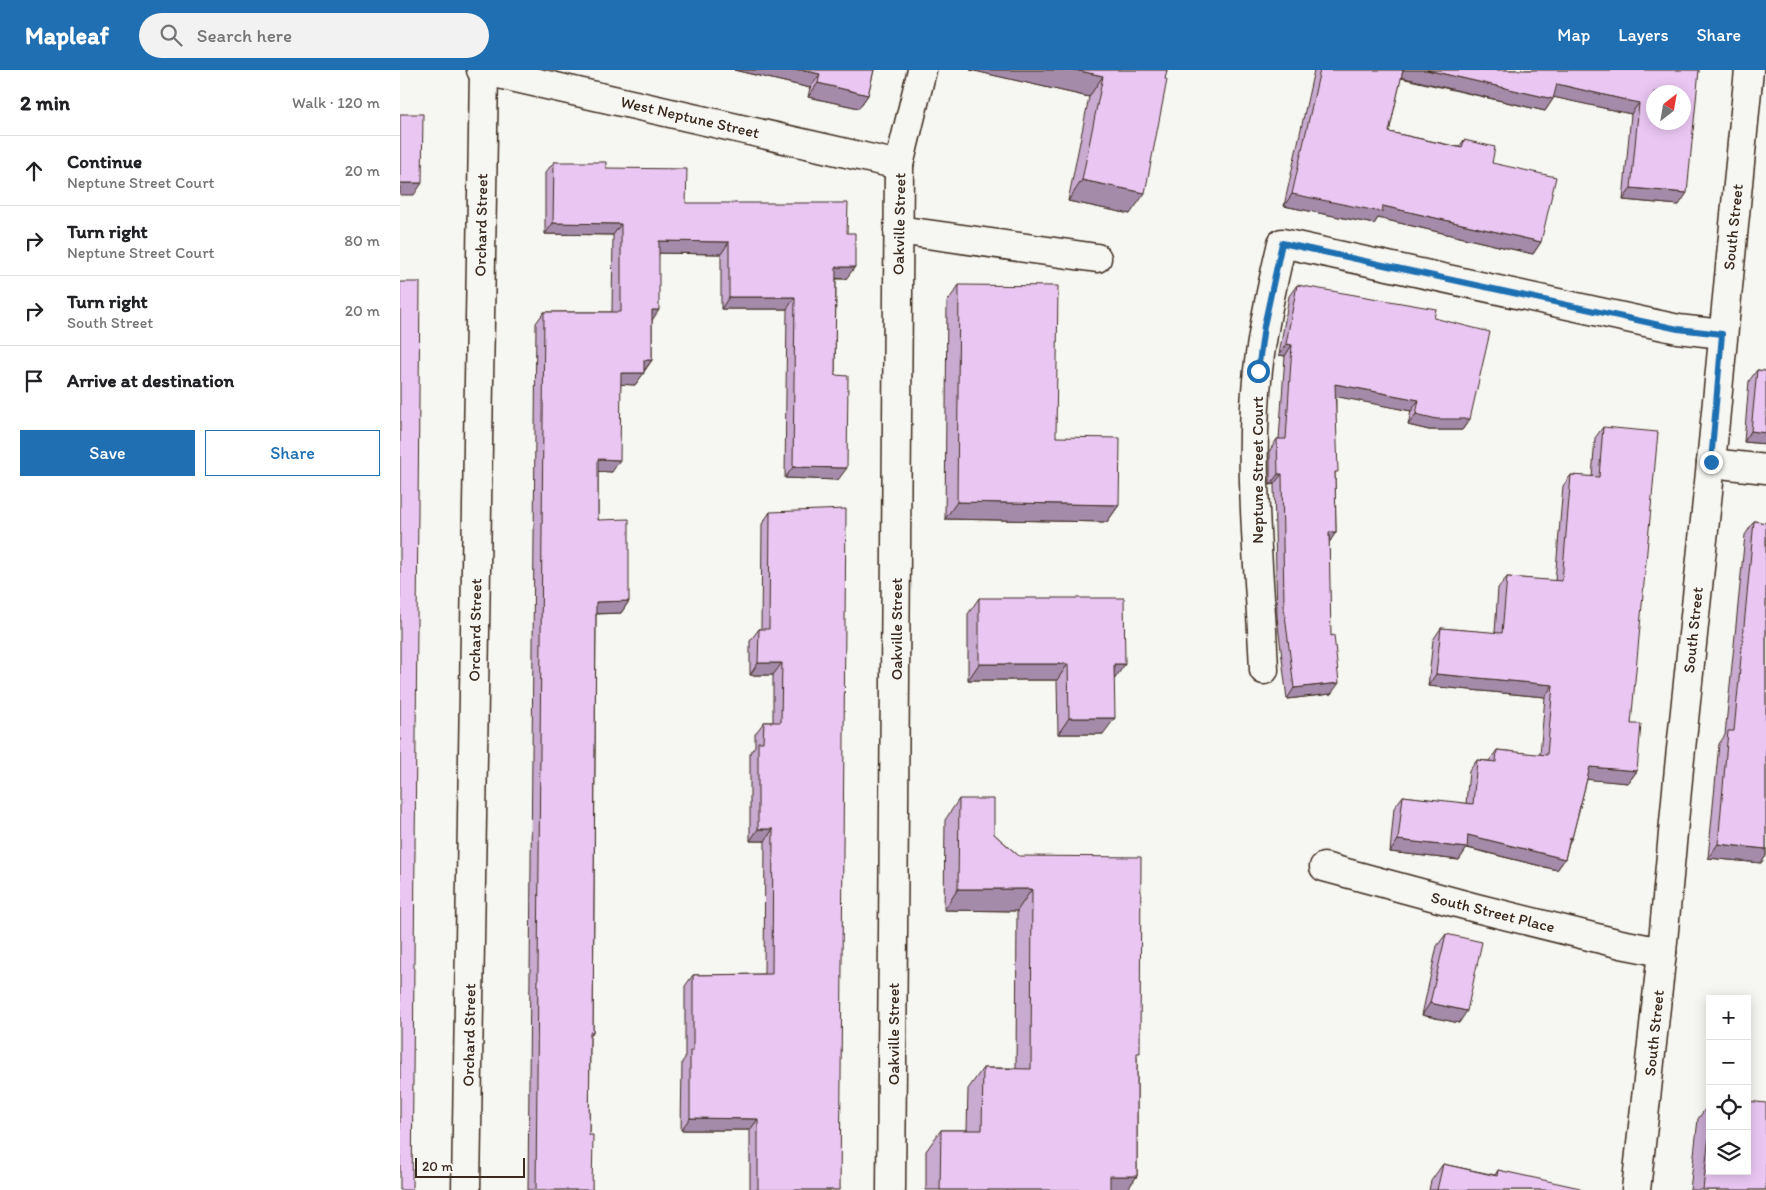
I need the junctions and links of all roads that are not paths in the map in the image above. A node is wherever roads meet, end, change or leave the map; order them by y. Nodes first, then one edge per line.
1 (483, 70) edge
2 (922, 70) edge
3 (1750, 70) edge
4 (899, 165) junction
5 (898, 230) junction
6 (1097, 258) dead end
7 (1722, 334) junction
8 (1711, 462) junction
9 (1766, 468) edge
10 (1264, 670) dead end
11 (1324, 867) dead end
12 (1662, 952) junction
13 (466, 1190) edge
14 (891, 1190) edge
15 (1636, 1190) edge

1 - 4 street, West Neptune Street
1 - 13 street, Orchard Street
2 - 4 street, Oakville Street
3 - 7 street, South Street
4 - 5 street, Oakville Street
5 - 6 street
5 - 14 street, Oakville Street
7 - 8 street, South Street
7 - 10 street, Neptune Street Court
8 - 9 street
8 - 12 street, South Street
11 - 12 street, South Street Place
12 - 15 street, South Street

